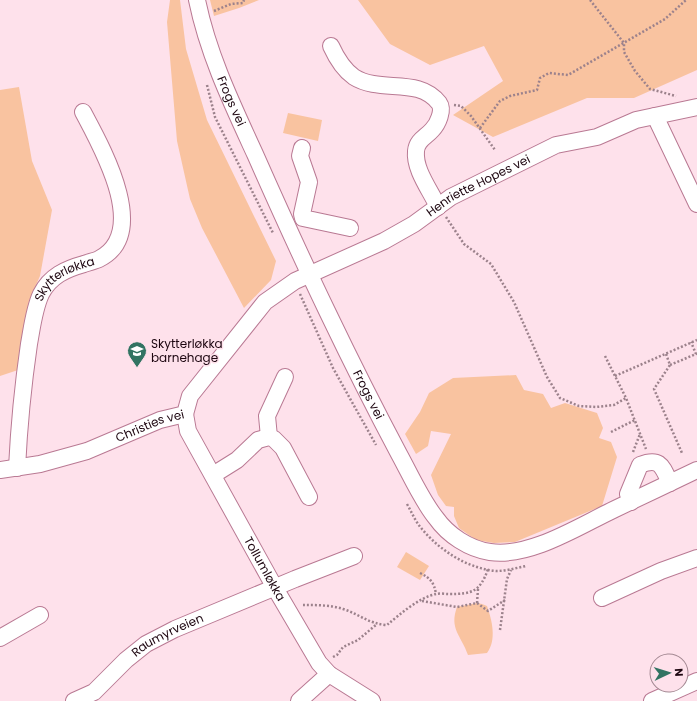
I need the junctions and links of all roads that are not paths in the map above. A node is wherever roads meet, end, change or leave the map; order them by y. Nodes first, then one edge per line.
1 (196, 0) edge
2 (331, 46) dead end
3 (697, 107) edge
4 (83, 112) dead end
5 (655, 116) junction
6 (302, 148) dead end
7 (697, 204) edge
8 (438, 207) junction
9 (350, 228) dead end
10 (310, 274) junction
11 (285, 377) dead end
12 (185, 414) junction
13 (269, 437) junction
14 (17, 468) junction
15 (0, 470) edge
16 (696, 473) edge
17 (213, 475) junction
18 (670, 483) junction
19 (309, 497) dead end
20 (631, 502) junction
21 (354, 556) dead end
22 (697, 558) edge
23 (275, 588) junction
24 (602, 598) dead end
25 (40, 615) dead end
26 (0, 638) edge
27 (324, 669) junction
28 (697, 681) edge
29 (74, 701) edge
30 (299, 701) edge
31 (372, 701) edge
32 (652, 701) edge

1 - 10 street, Frogs vei
2 - 8 street
3 - 5 street, Henriette Hopes vei
4 - 14 street, Skytterløkka
5 - 7 street
5 - 8 street, Henriette Hopes vei
6 - 9 street
8 - 10 street, Henriette Hopes vei
10 - 12 street, Christies vei
10 - 20 street, Frogs vei
11 - 13 street
12 - 14 street, Christies vei
12 - 17 street, Tollumløkka
13 - 17 street
13 - 19 street
14 - 15 street, Christies vei
16 - 18 street, Frogs vei
17 - 23 street, Tollumløkka
18 - 20 street, Frogs vei
18 - 20 street
21 - 23 street, Raumyrveien
22 - 24 street
23 - 27 street, Tollumløkka
23 - 29 street, Raumyrveien
25 - 26 street
27 - 30 street
27 - 31 street, Tollumløkka
28 - 32 street

